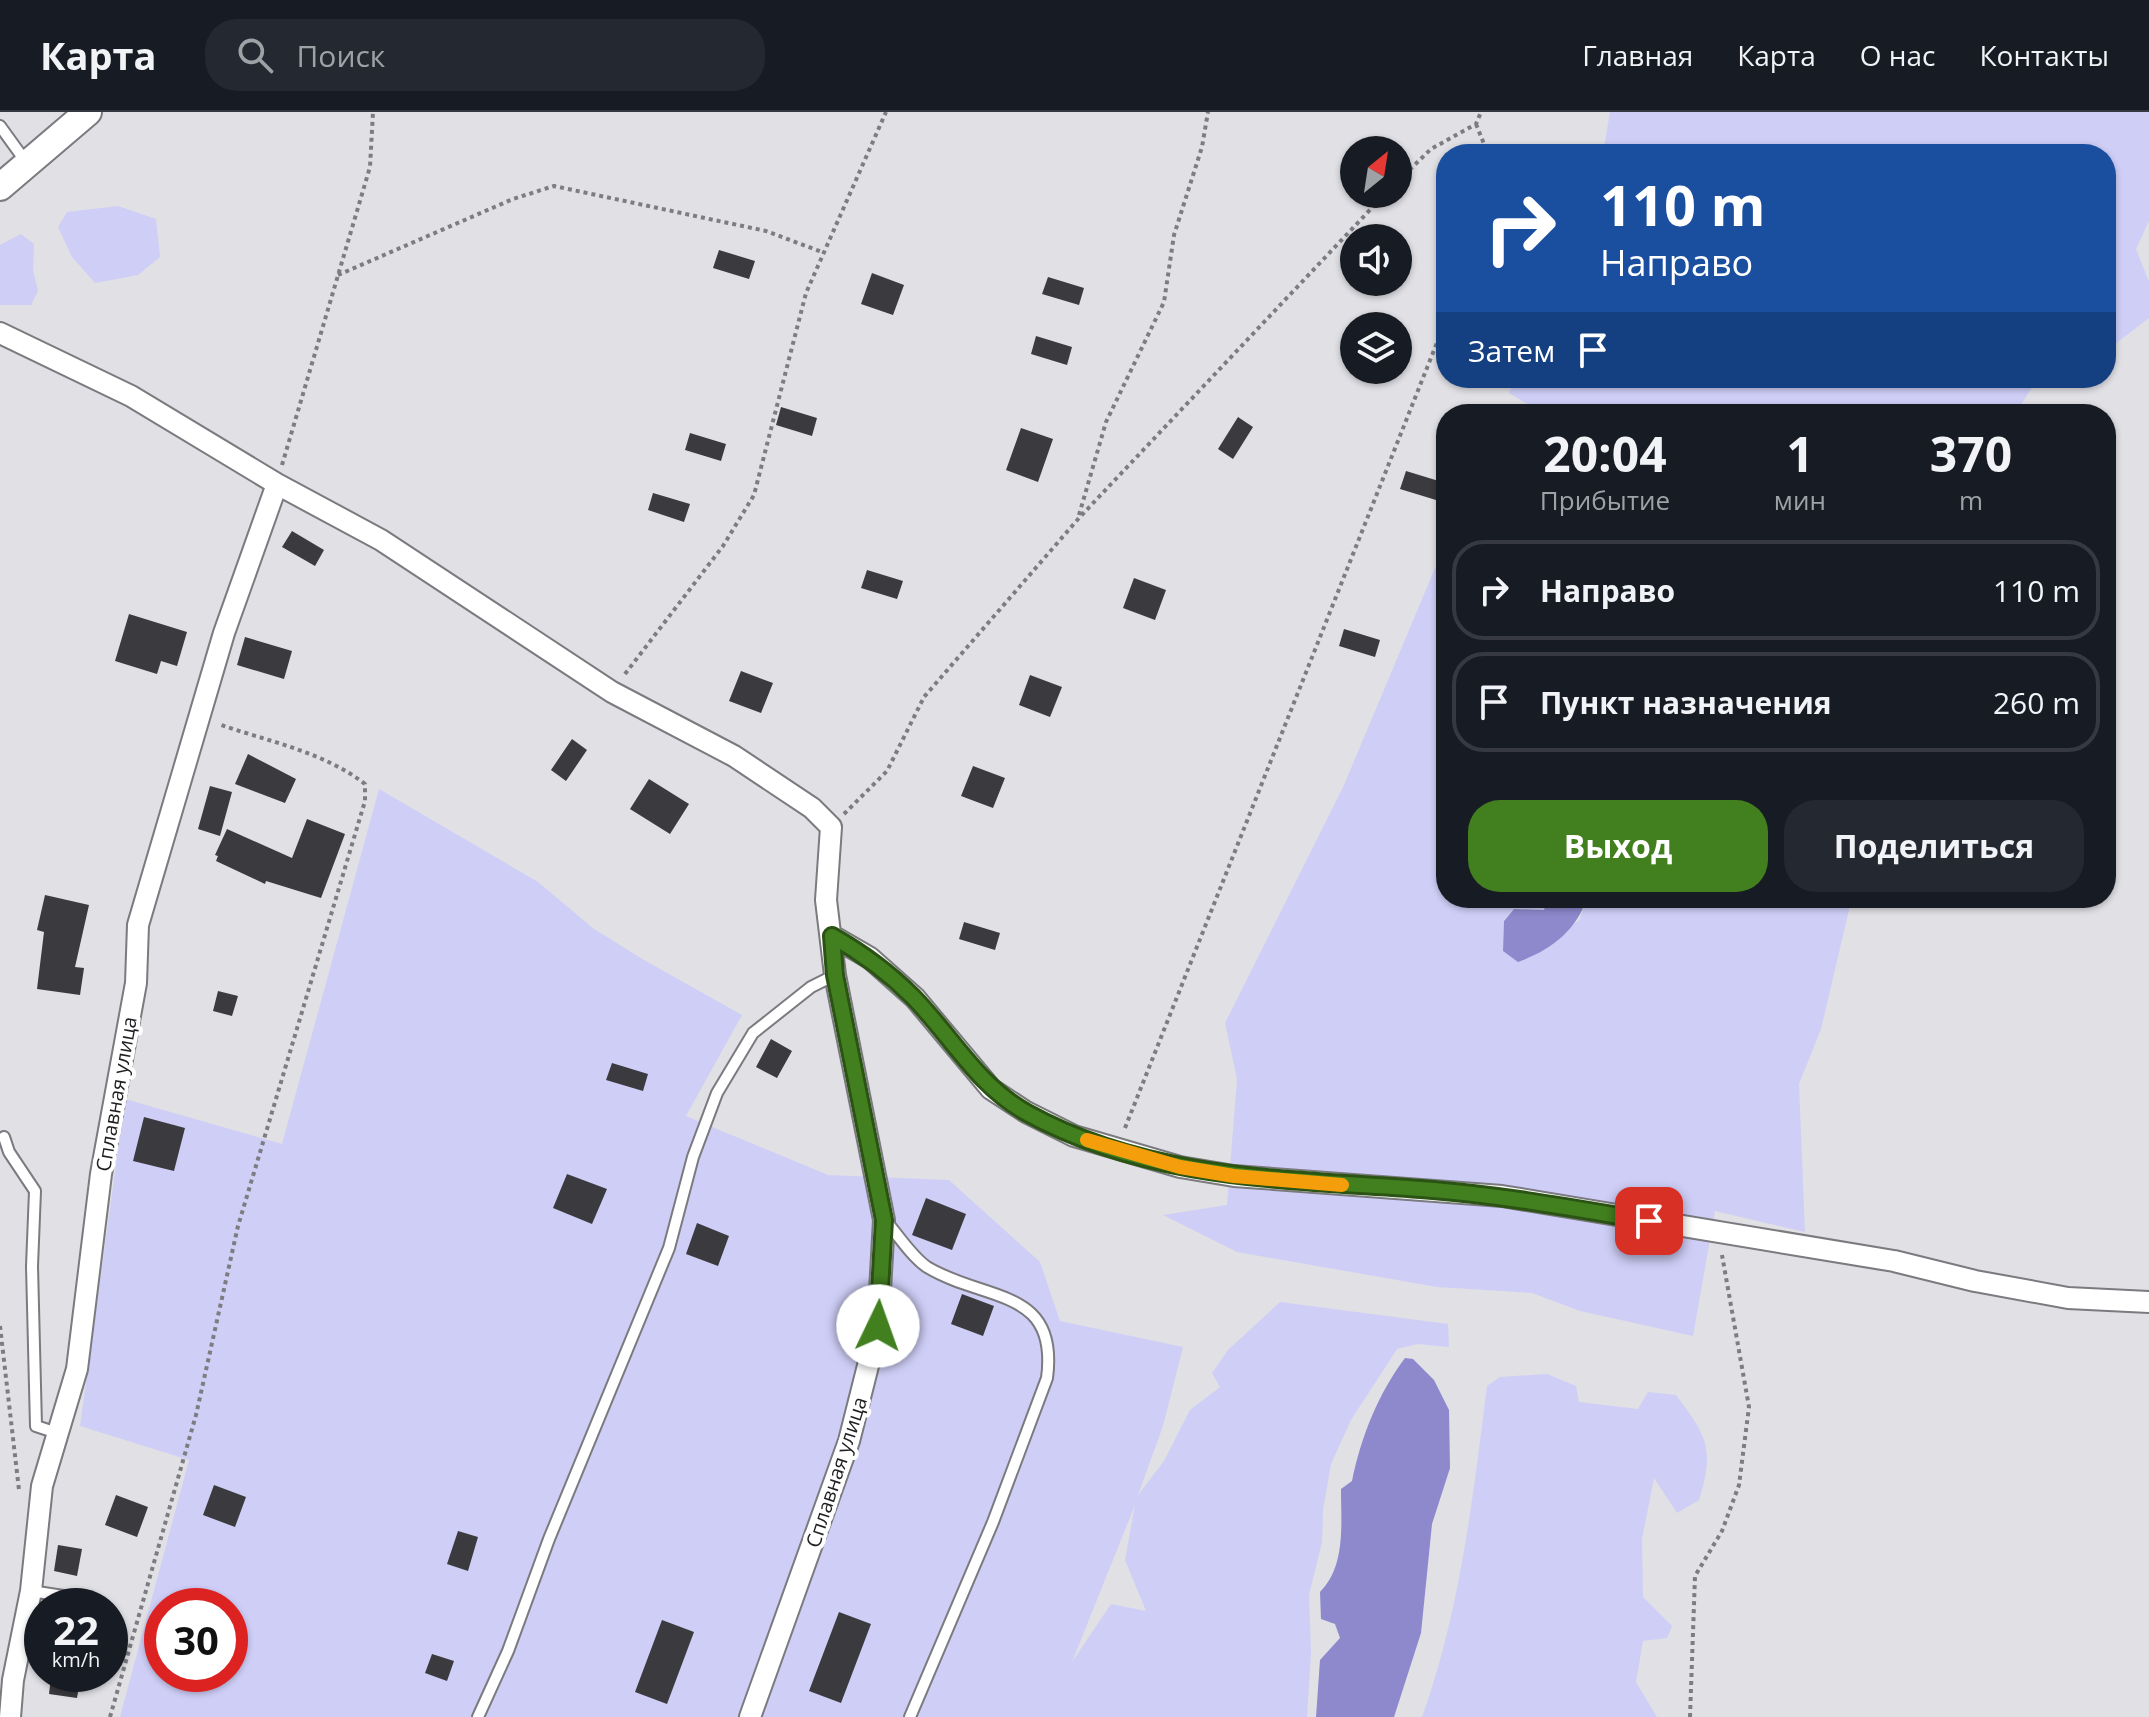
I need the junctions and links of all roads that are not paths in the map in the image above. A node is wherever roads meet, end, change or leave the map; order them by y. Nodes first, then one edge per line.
1 (88, 112) edge
2 (0, 126) edge
3 (27, 164) junction
4 (0, 187) edge
5 (0, 333) edge
6 (277, 484) junction
7 (832, 936) junction
8 (835, 975) junction
9 (4, 1137) dead end
10 (884, 1220) junction
11 (2149, 1302) edge
12 (57, 1433) junction
13 (31, 1588) edge
14 (24, 1626) edge
15 (10, 1717) edge
16 (478, 1717) edge
17 (750, 1717) edge
18 (910, 1717) edge

1 - 3 street
2 - 3 lane
3 - 4 street
5 - 6 street
6 - 7 street, Сплавная улица
6 - 12 street, Сплавная улица
7 - 8 street, Сплавная улица
7 - 11 street
8 - 10 street, Сплавная улица
8 - 16 lane
9 - 12 lane
10 - 17 street, Сплавная улица
10 - 18 lane
12 - 13 street, Сплавная улица
14 - 15 street, Сплавная улица

